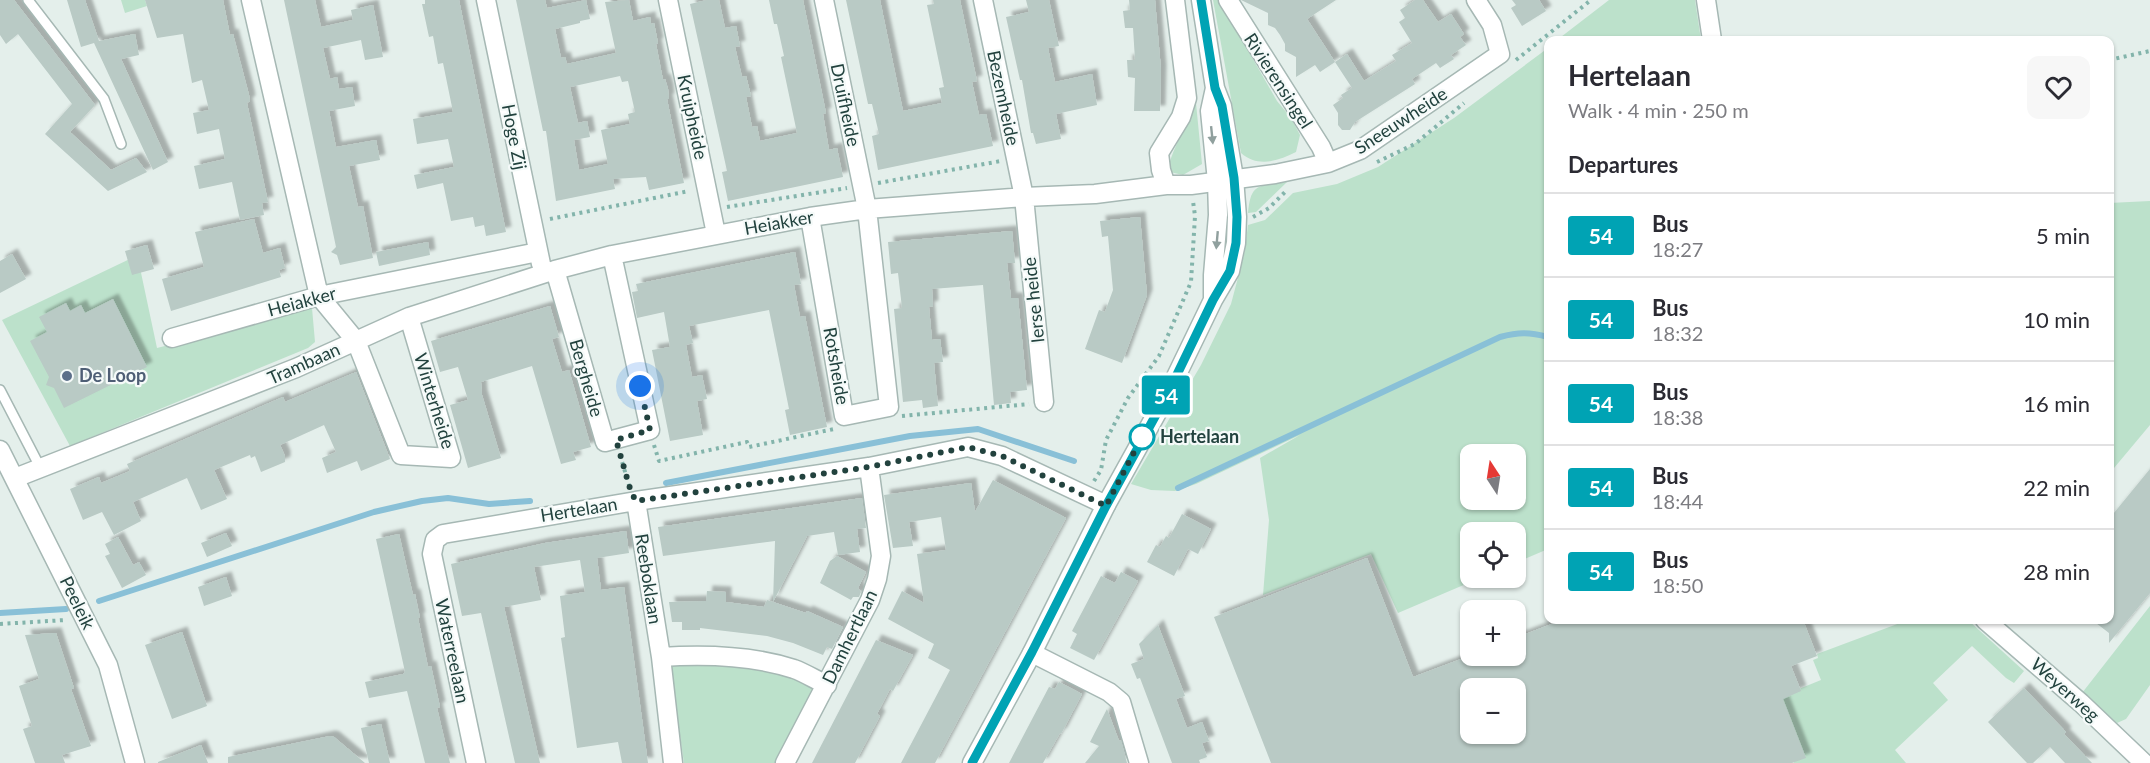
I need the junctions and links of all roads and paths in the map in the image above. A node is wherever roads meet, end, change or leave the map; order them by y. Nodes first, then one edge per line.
1 (28, 0) edge
2 (251, 0) edge
3 (486, 0) edge
4 (668, 0) edge
5 (824, 0) edge
6 (983, 0) edge
7 (1175, 0) edge
8 (1201, 0) edge
9 (1228, 0) edge
10 (1476, 0) edge
11 (1706, 0) edge
12 (1711, 36) edge
13 (2150, 51) edge
14 (2114, 59) edge
15 (121, 144) dead end
16 (1328, 163) junction
17 (1226, 180) junction
18 (1166, 185) junction
19 (707, 187) junction
20 (1024, 197) junction
21 (867, 209) junction
22 (1195, 216) dead end
23 (810, 217) junction
24 (531, 222) junction
25 (716, 234) junction
26 (538, 252) junction
27 (612, 255) junction
28 (550, 272) junction
29 (319, 296) junction
30 (409, 317) junction
31 (172, 338) dead end
32 (356, 340) junction
33 (0, 390) edge
34 (1044, 402) joint
35 (888, 407) junction
36 (844, 416) junction
37 (650, 430) junction
38 (616, 440) junction
39 (0, 450) edge
40 (869, 467) junction
41 (41, 469) junction
42 (15, 478) junction
43 (1086, 495) junction
44 (636, 501) junction
45 (1106, 506) junction
46 (435, 540) joint
47 (85, 619) junction
48 (0, 624) edge
49 (1989, 624) edge
50 (1032, 652) junction
51 (660, 657) junction
52 (827, 685) junction
53 (135, 763) edge
54 (476, 763) edge
55 (673, 763) edge
56 (785, 763) edge
57 (972, 763) edge
58 (1139, 763) edge
59 (2144, 763) edge

1 - 15 lane
2 - 29 street, Trambaan
3 - 24 street, Hoge Zij
4 - 19 street, Kruipheide
5 - 21 street, Druifheide
6 - 20 street, Bezemheide
7 - 18 street
8 - 17 street
9 - 16 street, Rivierensingel
10 - 16 street, Sneeuwheide
11 - 12 street
13 - 14 path
16 - 17 street, Sneeuwheide
17 - 18 street, Heiakker
17 - 45 street
18 - 20 street, Heiakker
19 - 24 path
19 - 25 street, Kruipheide
20 - 21 street, Heiakker
20 - 34 street, Ierse heide
21 - 23 street, Heiakker
21 - 35 street
22 - 43 path
23 - 25 street, Heiakker
23 - 36 street, Rotsheide
24 - 26 street, Hoge Zij
25 - 27 street, Heiakker
26 - 28 street, Hoge Zij
26 - 29 street, Heiakker
27 - 28 street, Heiakker
27 - 37 street
28 - 30 street, Heiakker
28 - 38 street, Bergheide
29 - 31 street, Heiakker
29 - 32 street, Trambaan
30 - 32 street, Heiakker
30 - 32 street, Winterheide
32 - 41 street, Trambaan
33 - 41 lane
34 - 35 path
35 - 36 street, Rotsheide
36 - 37 path
37 - 38 street
38 - 44 path
39 - 42 street, Peeleik
40 - 43 street, Hertelaan
40 - 44 street, Hertelaan
40 - 52 street, Damhertlaan
41 - 42 street, Trambaan
42 - 47 street, Peeleik
43 - 45 street, Hertelaan
44 - 46 street, Hertelaan
44 - 51 street, Reeboklaan
45 - 50 street
46 - 54 street, Waterreelaan
47 - 48 path
47 - 53 street, Peeleik
49 - 59 street, Weyerweg
50 - 57 street
50 - 58 street
51 - 52 street
51 - 55 street, Reeboklaan
52 - 56 street, Damhertlaan

